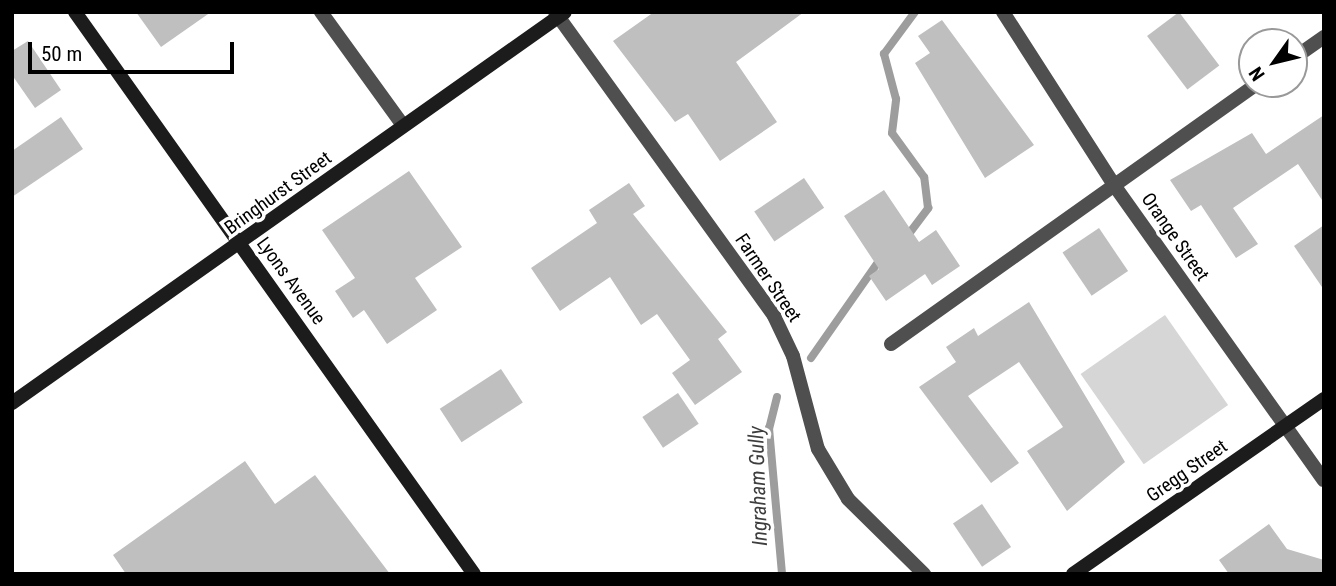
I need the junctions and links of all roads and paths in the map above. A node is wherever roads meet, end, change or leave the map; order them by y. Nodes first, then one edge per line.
1 (75, 12) edge
2 (321, 12) edge
3 (1003, 12) edge
4 (559, 14) edge
5 (1324, 37) edge
6 (1308, 48) edge
7 (1238, 97) edge
8 (402, 124) junction
9 (1114, 185) junction
10 (241, 244) junction
11 (891, 344) dead end
12 (1324, 399) edge
13 (12, 402) edge
14 (1286, 426) junction
15 (1324, 480) edge
16 (474, 574) edge
17 (924, 574) edge
18 (1073, 574) edge

1 - 10 street, Lyons Avenue
2 - 8 street
3 - 9 street, Orange Street
4 - 8 street, Bringhurst Street
4 - 17 street, Farmer Street
5 - 6 street
7 - 9 street
8 - 10 street, Bringhurst Street
9 - 11 street
9 - 14 street, Orange Street
10 - 13 street, Bringhurst Street
10 - 16 street, Lyons Avenue
12 - 14 street, Gregg Street
14 - 15 street, Orange Street
14 - 18 street, Gregg Street

